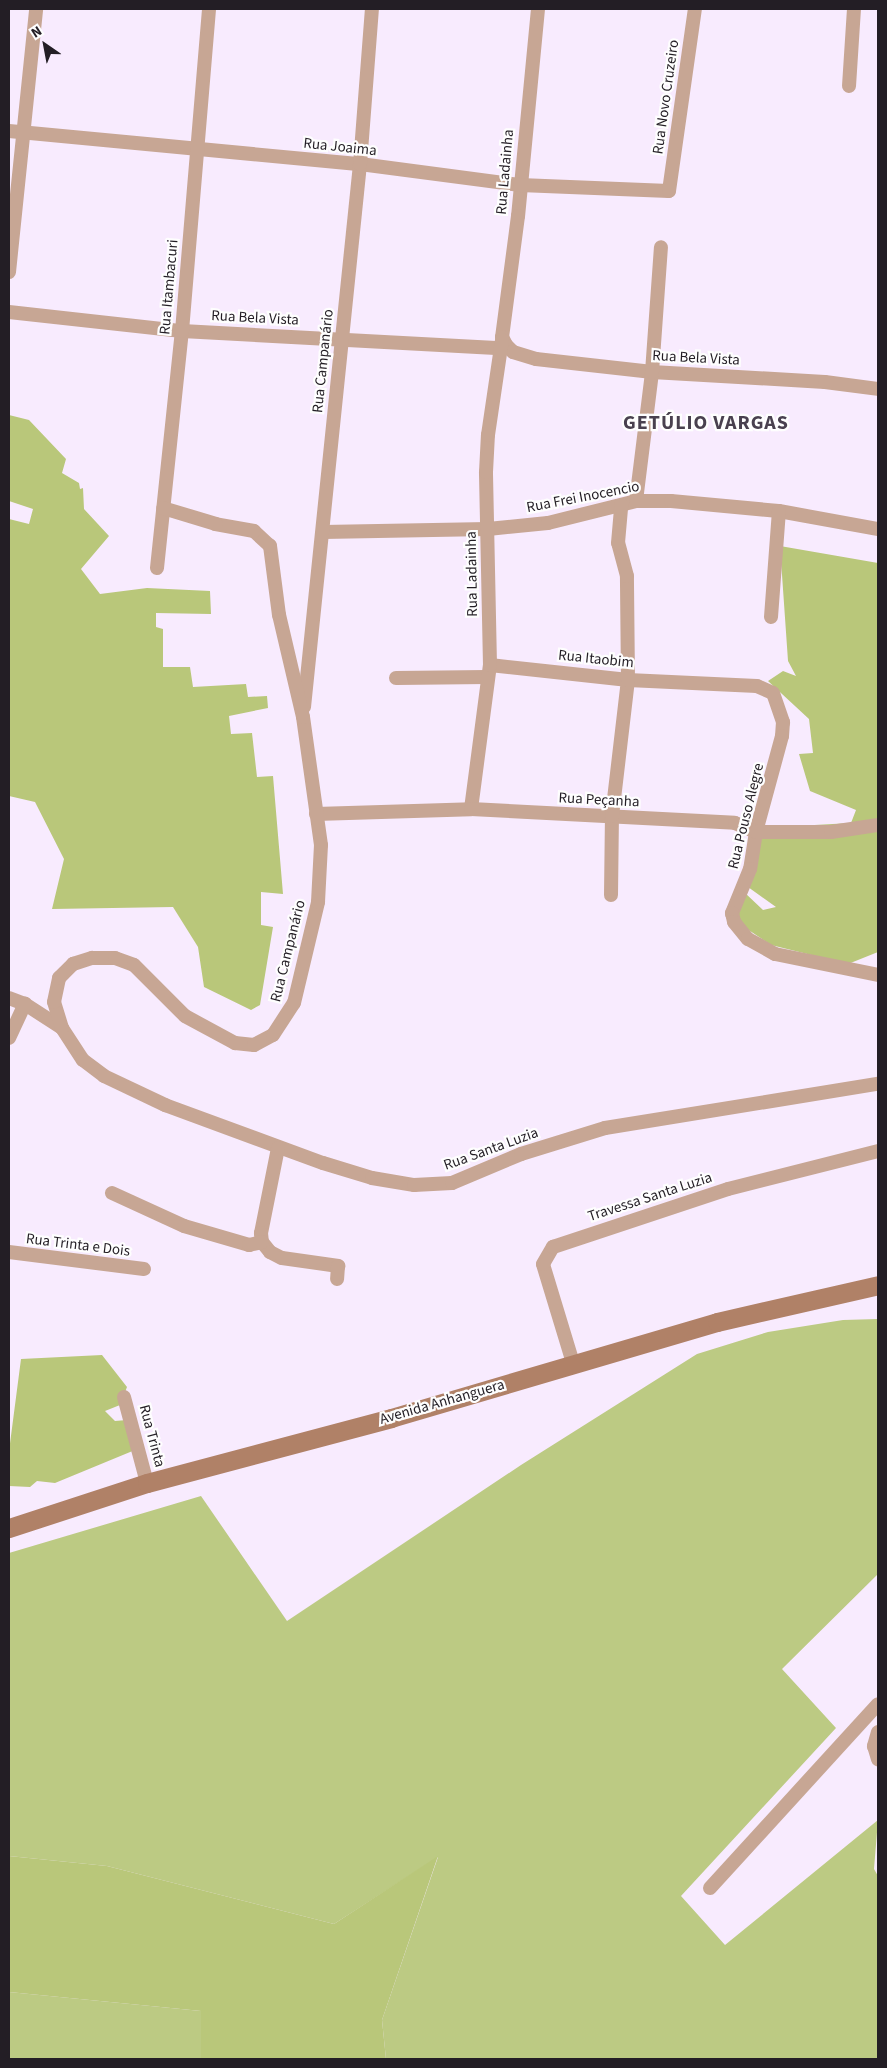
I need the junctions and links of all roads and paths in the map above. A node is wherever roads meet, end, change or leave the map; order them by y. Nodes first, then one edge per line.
1 (36, 9) edge
2 (209, 9) edge
3 (372, 9) edge
4 (538, 9) edge
5 (695, 9) edge
6 (854, 9) edge
7 (849, 86) dead end
8 (9, 131) edge
9 (24, 133) junction
10 (196, 150) junction
11 (360, 164) junction
12 (520, 185) junction
13 (669, 191) joint
14 (661, 247) dead end
15 (9, 272) edge
16 (9, 312) edge
17 (182, 331) junction
18 (342, 338) junction
19 (505, 346) junction
20 (652, 372) junction
21 (878, 389) edge
22 (636, 501) junction
23 (622, 505) junction
24 (163, 508) junction
25 (779, 511) junction
26 (488, 529) junction
27 (878, 529) edge
28 (323, 532) junction
29 (157, 568) dead end
30 (771, 617) dead end
31 (489, 671) junction
32 (396, 678) dead end
33 (628, 680) junction
34 (700, 681) joint
35 (303, 717) junction
36 (471, 809) junction
37 (316, 814) junction
38 (612, 816) junction
39 (878, 825) edge
40 (756, 832) junction
41 (611, 895) dead end
42 (878, 975) edge
43 (9, 998) edge
44 (25, 1004) junction
45 (62, 1028) junction
46 (9, 1038) edge
47 (878, 1084) edge
48 (278, 1148) junction
49 (878, 1151) edge
50 (112, 1193) dead end
51 (262, 1242) junction
52 (9, 1252) edge
53 (144, 1269) dead end
54 (337, 1280) dead end
55 (878, 1285) edge
56 (573, 1363) junction
57 (124, 1397) dead end
58 (147, 1483) junction
59 (9, 1528) edge
60 (875, 1714) edge
61 (878, 1732) edge
62 (878, 1759) edge
63 (710, 1888) dead end

1 - 9 street
2 - 10 street, Rua Itambacuri
3 - 11 street, Rua Campanário
4 - 12 street, Rua Ladainha
5 - 13 street, Rua Novo Cruzeiro
6 - 7 street
8 - 9 street, Rua Joaima
9 - 10 street, Rua Joaima
9 - 15 street
10 - 11 street, Rua Joaima
10 - 17 street, Rua Itambacuri
11 - 12 street, Rua Joaima
11 - 18 street, Rua Campanário
12 - 13 street, Rua Joaima
12 - 19 street, Rua Ladainha
14 - 20 street
16 - 17 street, Rua Bela Vista
17 - 18 street, Rua Bela Vista
17 - 24 street, Rua Itambacuri
18 - 19 street, Rua Bela Vista
18 - 28 street, Rua Campanário
19 - 20 street, Rua Bela Vista
19 - 26 street, Rua Ladainha
20 - 21 street, Rua Bela Vista
20 - 22 street
22 - 23 street, Rua Frei Inocencio
22 - 25 street, Rua Frei Inocencio
23 - 26 street, Rua Frei Inocencio
23 - 33 street
24 - 29 street, Rua Itambacuri
24 - 35 street, Rua Campanário
25 - 27 street, Rua Frei Inocencio
25 - 30 street
26 - 28 street, Rua Frei Inocencio
26 - 31 street, Rua Ladainha
28 - 35 street, Rua Campanário
31 - 32 street, Rua Itaobim
31 - 33 street, Rua Itaobim
31 - 36 street, Rua Ladainha
33 - 34 street, Rua Itaobim
33 - 38 street
34 - 40 street, Rua Pouso Alegre
35 - 37 street, Rua Campanário
36 - 37 street, Rua Peçanha
36 - 38 street, Rua Peçanha
37 - 45 street, Rua Campanário
38 - 40 street, Rua Peçanha
38 - 41 street
39 - 40 street, Rua Peçanha
40 - 42 street, Rua Pouso Alegre
43 - 44 street, Rua Santa Luzia
44 - 45 street, Rua Santa Luzia
44 - 46 street
45 - 48 street, Rua Santa Luzia
47 - 48 street, Rua Santa Luzia
48 - 51 street
49 - 56 street, Travessa Santa Luzia
50 - 51 street
51 - 54 street
52 - 53 street, Rua Trinta e Dois
55 - 56 street, Avenida Anhanguera
56 - 58 street, Avenida Anhanguera
57 - 58 street, Rua Trinta
58 - 59 street, Avenida Anhanguera
60 - 63 street
61 - 62 street

